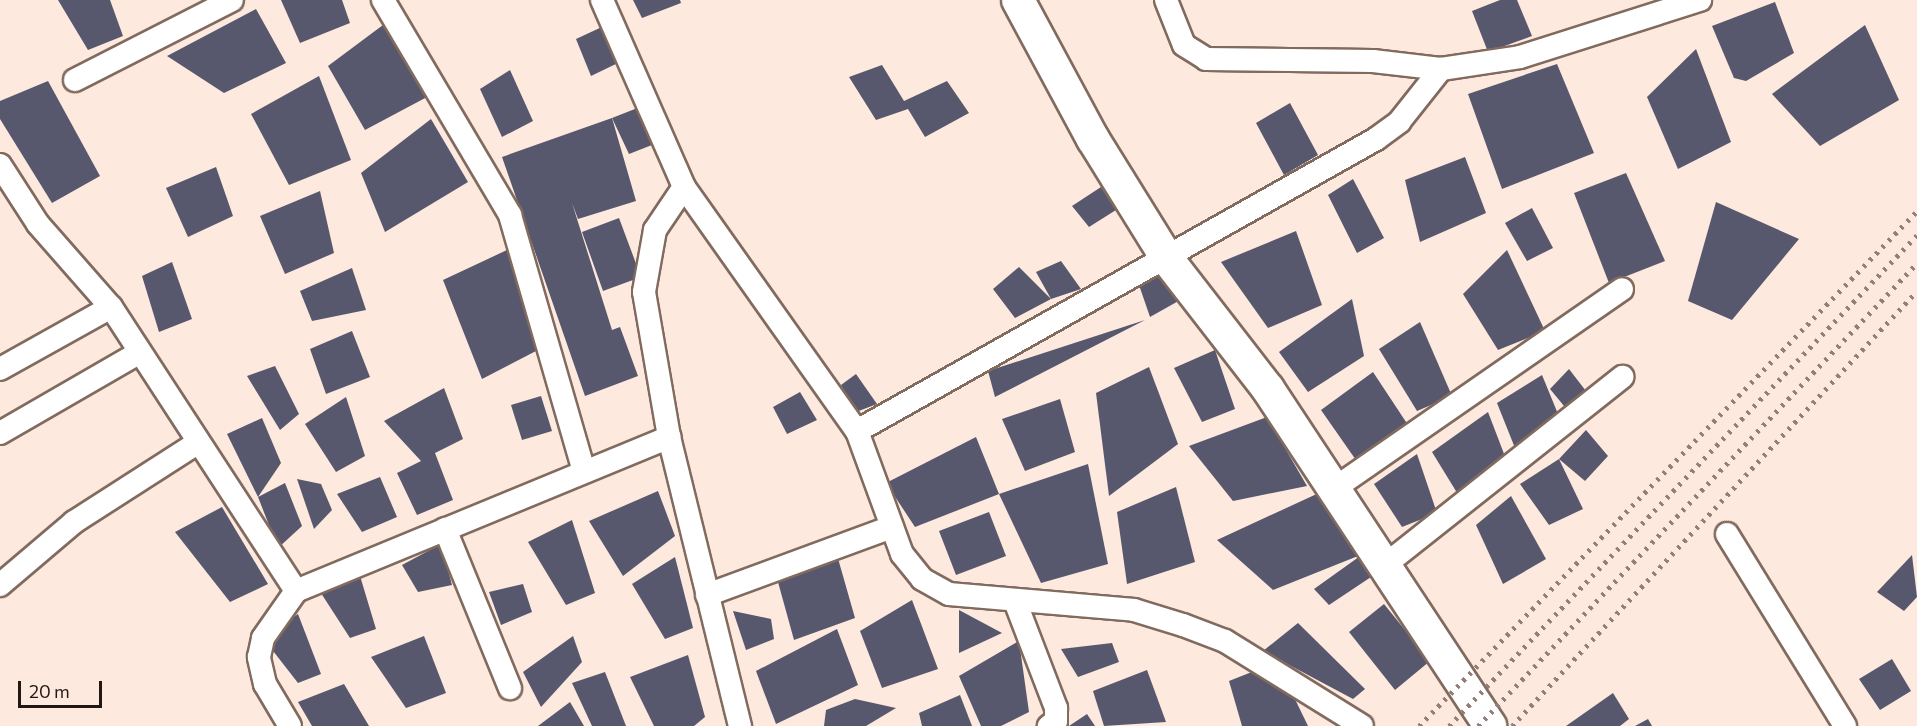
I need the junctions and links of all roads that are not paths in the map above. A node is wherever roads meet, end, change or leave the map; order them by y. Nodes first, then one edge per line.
1 (232, 0) edge
2 (383, 0) edge
3 (602, 0) edge
4 (1018, 0) edge
5 (1166, 0) edge
6 (1700, 0) edge
7 (1441, 69) junction
8 (75, 80) dead end
9 (0, 165) edge
10 (684, 187) junction
11 (1168, 260) junction
12 (1622, 289) dead end
13 (111, 307) junction
14 (137, 354) junction
15 (0, 369) edge
16 (1622, 377) dead end
17 (857, 431) junction
18 (0, 434) edge
19 (669, 437) junction
20 (197, 443) junction
21 (584, 472) junction
22 (1335, 488) junction
23 (892, 527) junction
24 (445, 529) junction
25 (1727, 534) dead end
26 (1385, 565) junction
27 (0, 585) edge
28 (296, 591) junction
29 (707, 595) junction
30 (1015, 601) junction
31 (510, 688) dead end
32 (290, 726) edge
33 (740, 726) edge
34 (1049, 726) edge
35 (1362, 726) edge
36 (1490, 726) edge
37 (1845, 726) edge

1 - 8 street
2 - 21 street
3 - 10 street
4 - 11 street
5 - 7 street
6 - 7 street
7 - 11 street
9 - 13 street
10 - 17 street
10 - 19 street
11 - 17 street
11 - 22 street
12 - 22 street
13 - 14 street
13 - 15 street
14 - 18 street
14 - 20 street
16 - 26 street
17 - 23 street
19 - 21 street
19 - 29 street
20 - 27 street
20 - 28 street
21 - 24 street
22 - 26 street
23 - 29 street
23 - 30 street
24 - 28 street
24 - 31 street
25 - 37 street
26 - 36 street
28 - 32 street
29 - 33 street
30 - 34 street
30 - 35 street

